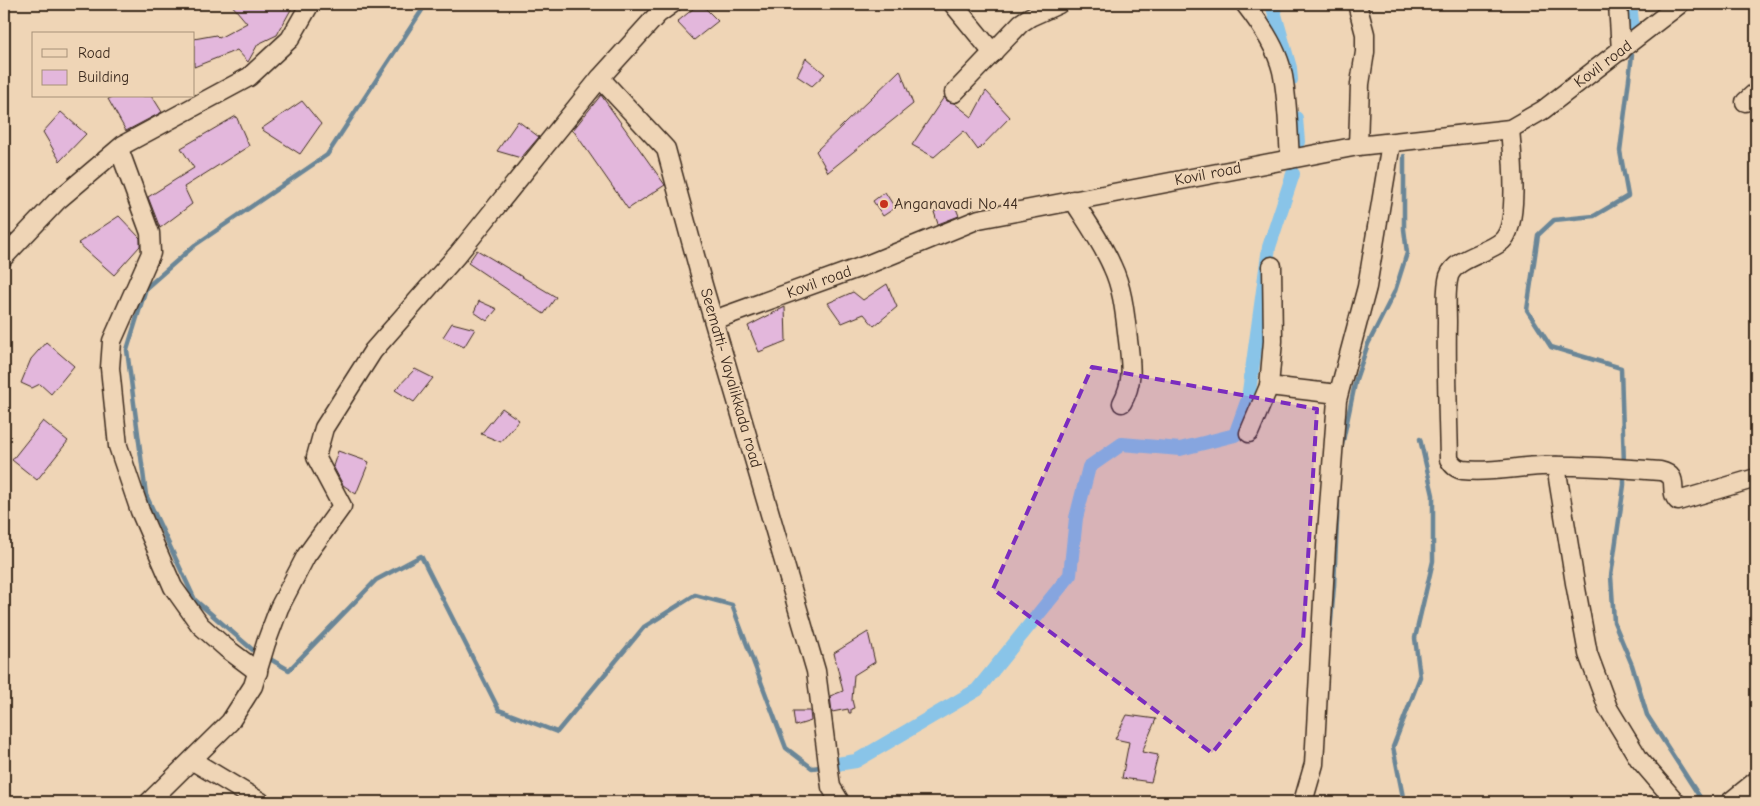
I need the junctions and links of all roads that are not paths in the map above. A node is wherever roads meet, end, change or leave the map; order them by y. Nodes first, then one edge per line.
1 (310, 4) edge
2 (672, 4) edge
3 (953, 4) edge
4 (1060, 4) edge
5 (1245, 4) edge
6 (1357, 4) edge
7 (1618, 4) edge
8 (1680, 4) edge
9 (1621, 51) junction
10 (993, 53) junction
11 (600, 78) junction
12 (954, 93) dead end
13 (1510, 129) junction
14 (1391, 143) junction
15 (1358, 146) junction
16 (119, 149) junction
17 (1290, 159) junction
18 (1073, 200) junction
19 (4, 257) edge
20 (1272, 266) dead end
21 (714, 320) junction
22 (1269, 386) junction
23 (1338, 394) junction
24 (1122, 403) dead end
25 (1249, 434) dead end
26 (1556, 466) junction
27 (1756, 478) edge
28 (258, 672) junction
29 (193, 761) junction
30 (1756, 781) edge
31 (150, 802) edge
32 (261, 802) edge
33 (840, 802) edge
34 (1303, 802) edge
35 (1676, 802) edge
36 (1730, 802) edge

1 - 16 street
2 - 11 street
3 - 10 street
4 - 10 street
5 - 17 street
6 - 15 street
7 - 9 street
8 - 9 street, Kovil road
9 - 13 street, Kovil road
10 - 12 street
11 - 21 street, Seematti- Vayalikkada road
11 - 28 street
13 - 14 street, Kovil road
13 - 26 street
14 - 15 street, Kovil road
14 - 23 street
15 - 17 street, Kovil road
16 - 19 street
16 - 28 street
17 - 18 street, Kovil road
18 - 21 street, Kovil road
18 - 24 street
20 - 22 street
21 - 33 street, Seematti- Vayalikkada road
22 - 23 street
22 - 25 street
23 - 34 street
26 - 27 street
26 - 35 street
28 - 29 street
29 - 31 street
29 - 32 street
30 - 36 street

